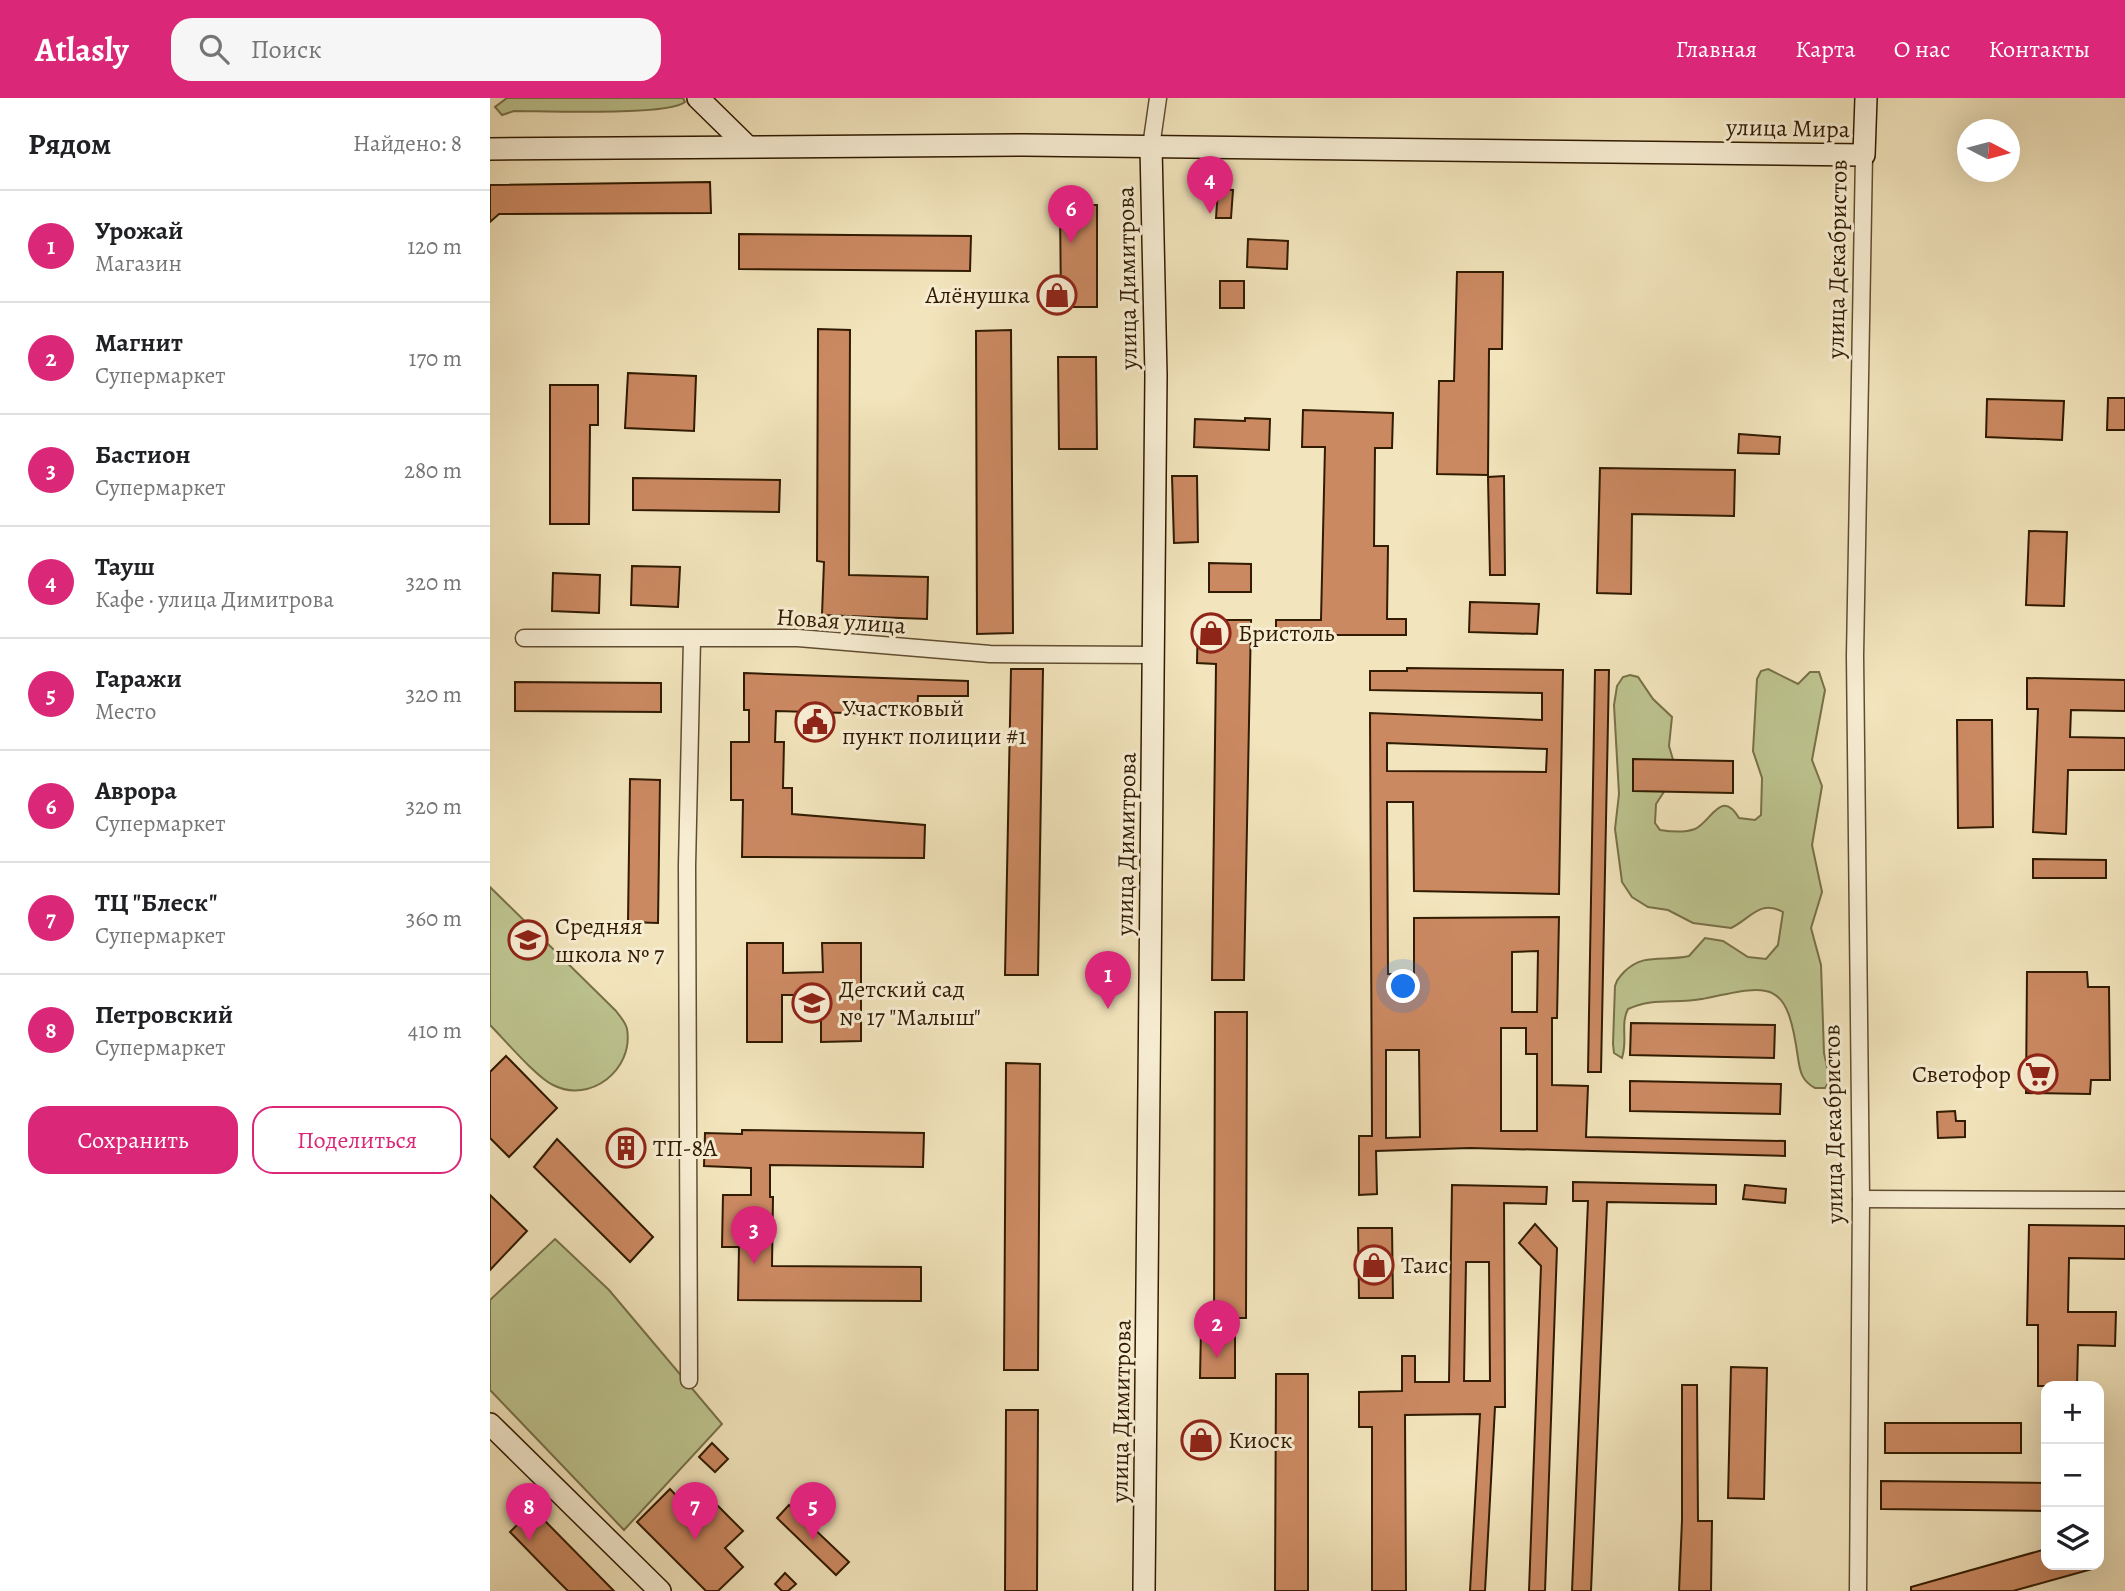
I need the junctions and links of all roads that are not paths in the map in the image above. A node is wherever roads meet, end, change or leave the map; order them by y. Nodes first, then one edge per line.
1 (698, 98) edge
2 (1158, 98) edge
3 (1866, 98) edge
4 (746, 145) junction
5 (1151, 147) junction
6 (490, 149) edge
7 (1864, 155) junction
8 (524, 638) dead end
9 (692, 639) junction
10 (1154, 655) junction
11 (1861, 1199) junction
12 (2125, 1200) edge
13 (689, 1380) dead end
14 (490, 1424) edge
15 (660, 1591) edge
16 (1144, 1591) edge
17 (1858, 1591) edge

1 - 4 street
2 - 5 street, улица Димитрова
3 - 7 street, улица Декабристов
4 - 5 street, улица Мира
4 - 6 street, улица Мира
5 - 7 street, улица Мира
5 - 10 street, улица Димитрова
7 - 11 street, улица Декабристов
8 - 9 street, Новая улица
9 - 10 street, Новая улица
9 - 13 street
10 - 16 street, улица Димитрова
11 - 12 street
11 - 17 street, улица Декабристов
14 - 15 street

